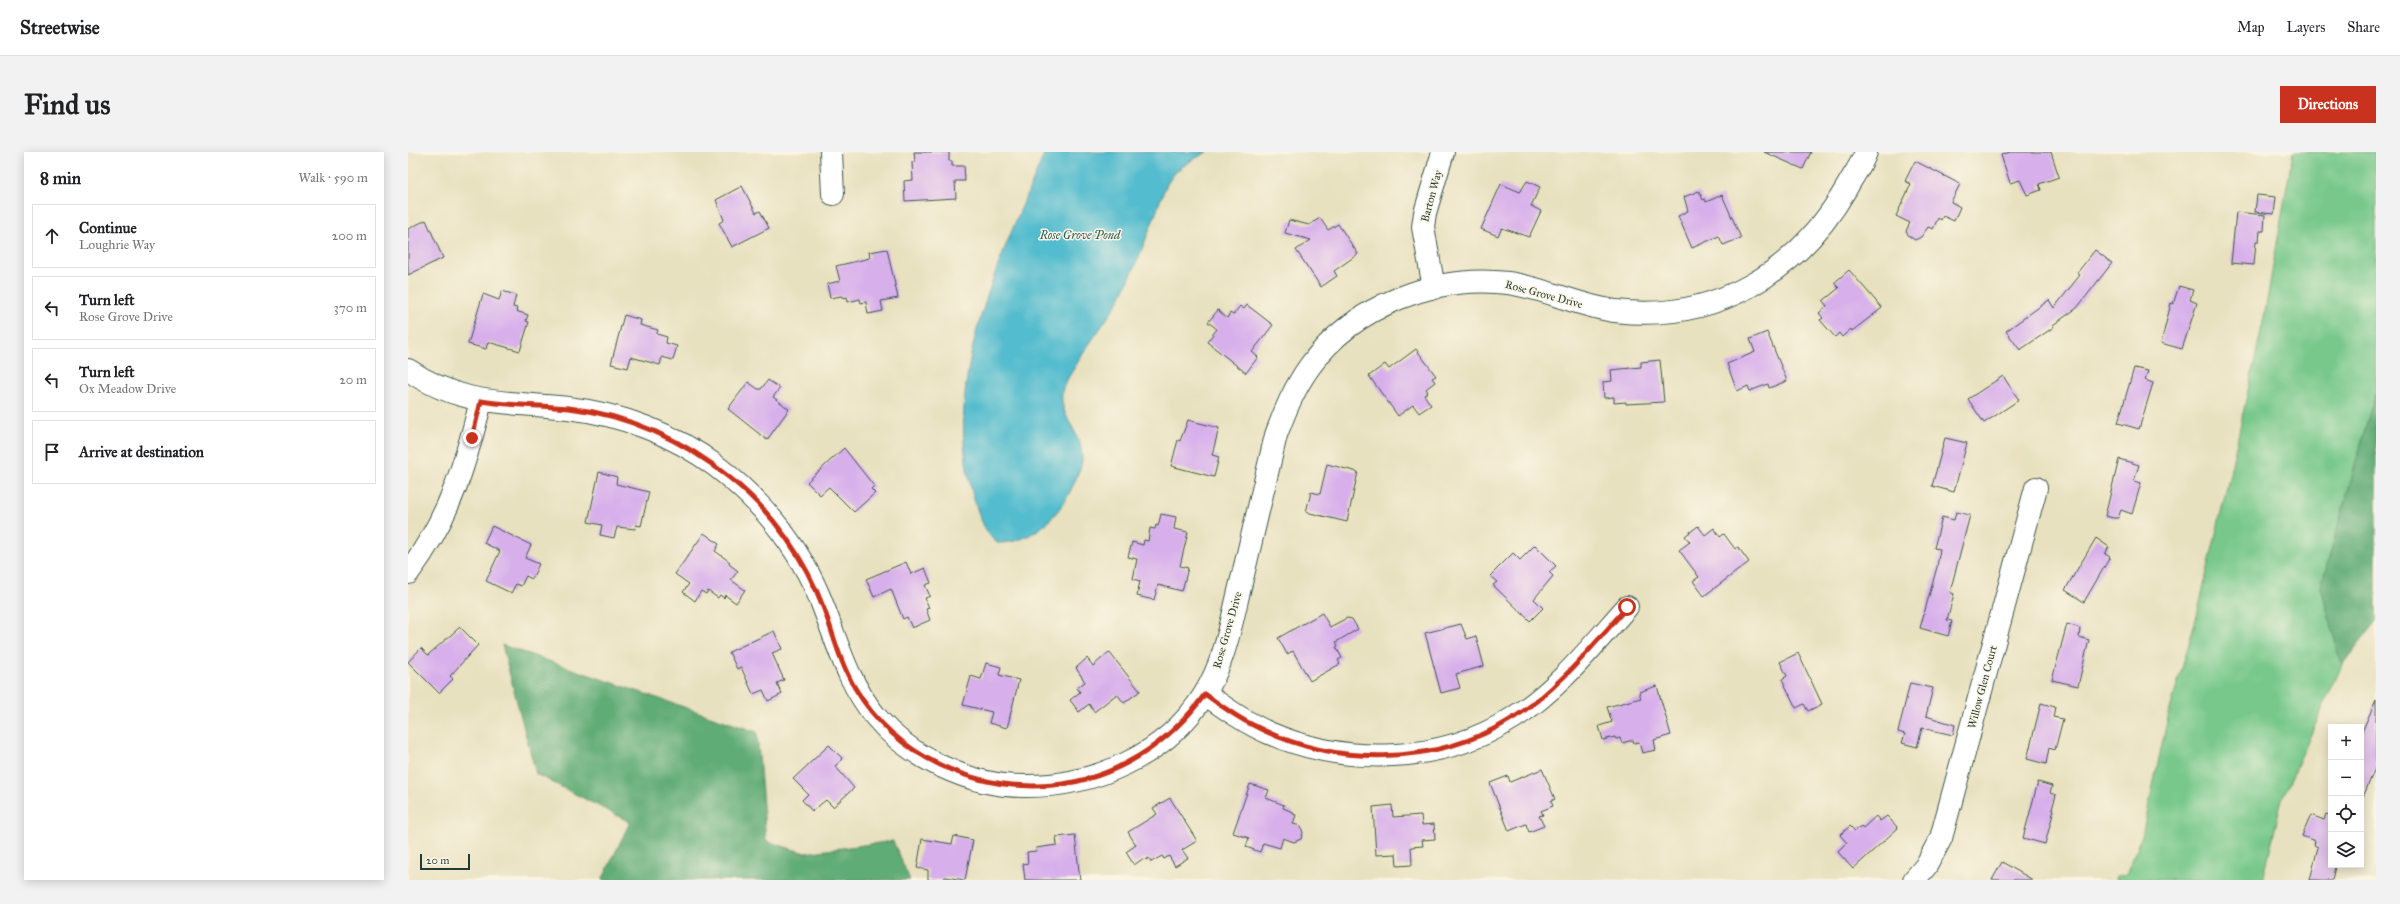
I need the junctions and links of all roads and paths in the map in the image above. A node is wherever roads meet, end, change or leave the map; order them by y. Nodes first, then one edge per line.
1 (831, 152) edge
2 (1443, 152) edge
3 (1866, 152) edge
4 (833, 194) dead end
5 (1434, 288) junction
6 (408, 370) edge
7 (481, 401) junction
8 (2036, 488) dead end
9 (408, 573) edge
10 (1627, 607) dead end
11 (1205, 694) junction
12 (1914, 880) edge

1 - 4 street
2 - 5 street, Barton Way
3 - 5 street, Rose Grove Drive
5 - 11 street, Rose Grove Drive
6 - 7 street, Rose Grove Drive
7 - 9 street
7 - 11 street, Rose Grove Drive
8 - 12 street, Willow Glen Court
10 - 11 street

